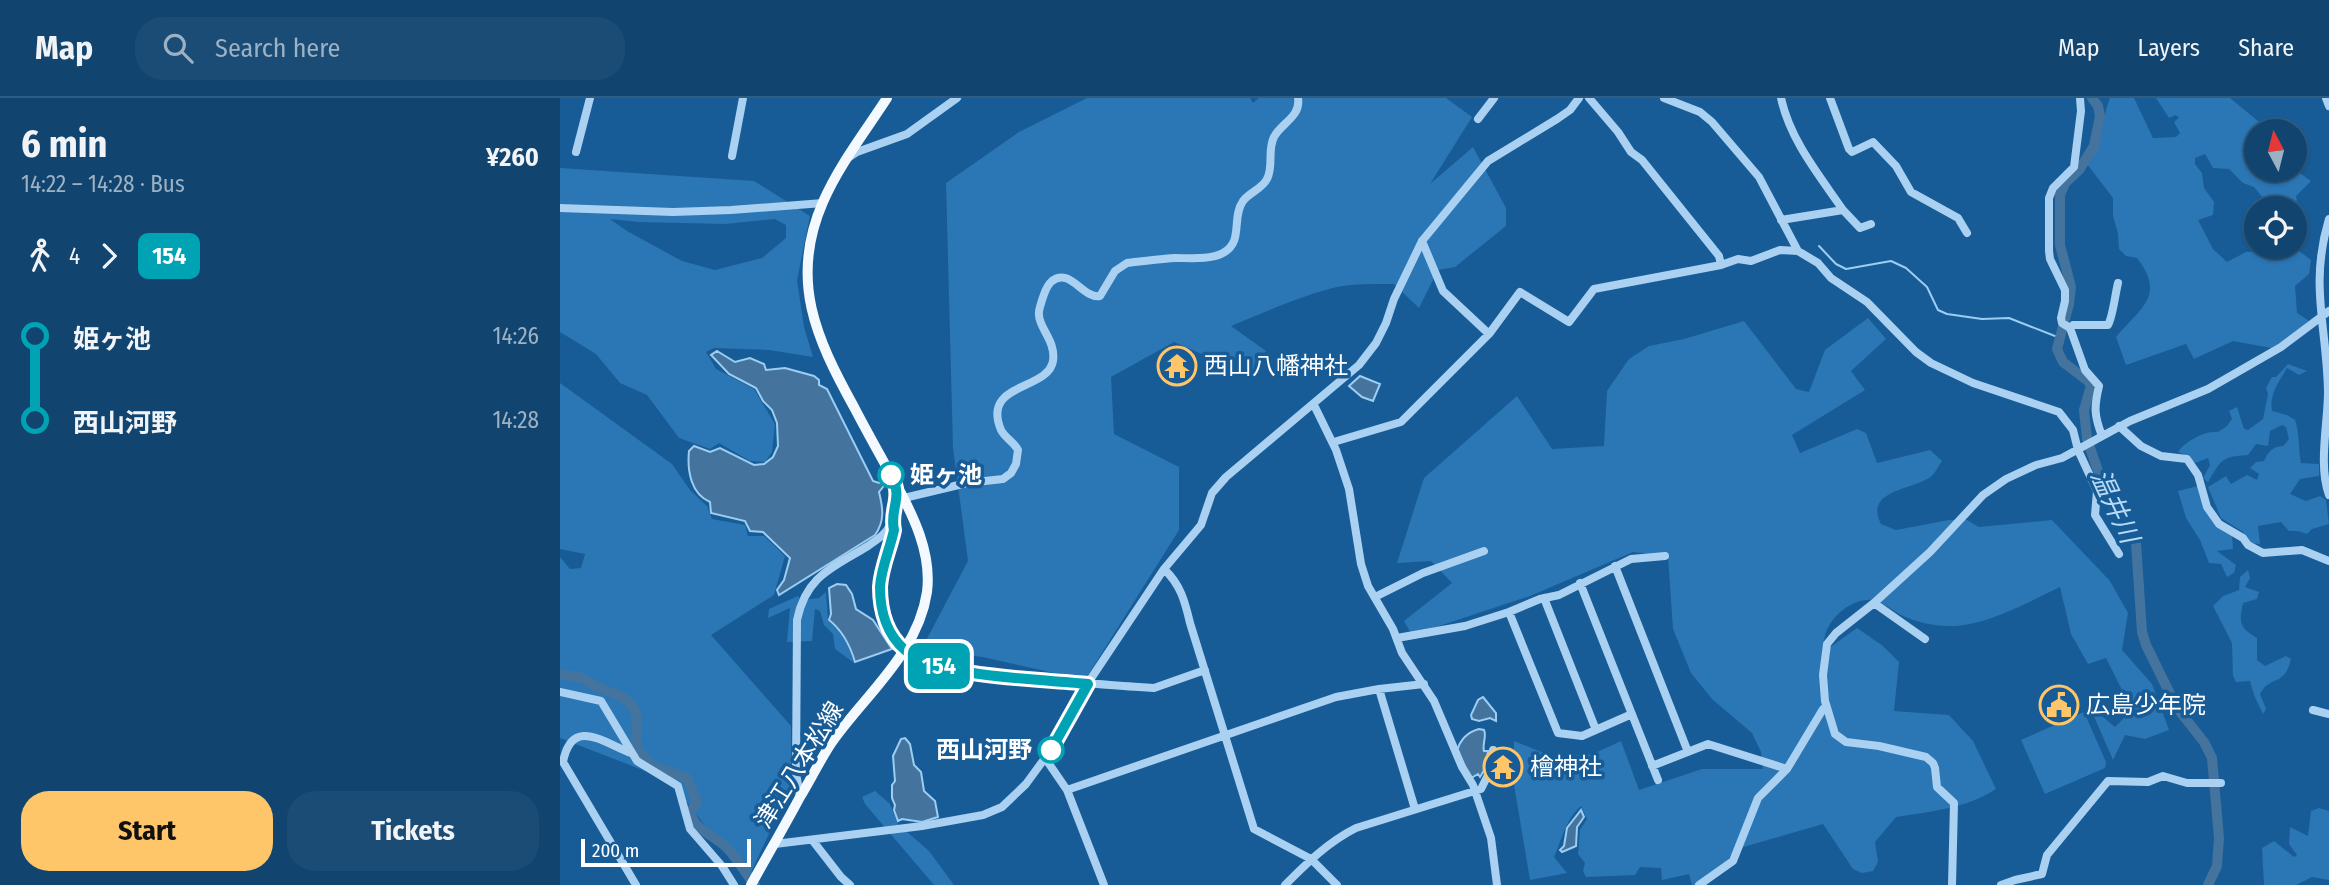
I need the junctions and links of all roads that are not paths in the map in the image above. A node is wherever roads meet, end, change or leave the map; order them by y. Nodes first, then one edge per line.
1 (590, 98) edge
2 (743, 98) edge
3 (887, 98) edge
4 (957, 98) edge
5 (1298, 98) edge
6 (1494, 98) edge
7 (1579, 98) edge
8 (1589, 98) edge
9 (1664, 98) edge
10 (1771, 98) edge
11 (1830, 98) edge
12 (2080, 98) edge
13 (2326, 98) edge
14 (1781, 99) edge
15 (2329, 106) edge
16 (1478, 119) dead end
17 (576, 152) dead end
18 (732, 156) dead end
19 (848, 158) junction
20 (823, 203) junction
21 (560, 208) edge
22 (1843, 210) junction
23 (2329, 219) edge
24 (1781, 220) junction
25 (1871, 224) dead end
26 (1967, 233) dead end
27 (1422, 241) junction
28 (1798, 251) junction
29 (1721, 265) junction
30 (2118, 283) dead end
31 (2329, 311) edge
32 (2320, 318) junction
33 (2070, 328) junction
34 (1489, 334) junction
35 (1314, 405) junction
36 (2119, 426) junction
37 (2099, 438) junction
38 (1336, 441) dead end
39 (2080, 449) junction
40 (898, 487) junction
41 (2329, 495) edge
42 (904, 498) junction
43 (892, 522) junction
44 (1484, 551) dead end
45 (2119, 554) dead end
46 (1665, 556) dead end
47 (2329, 561) edge
48 (1615, 566) junction
49 (1164, 569) junction
50 (1580, 583) junction
51 (1375, 597) junction
52 (1544, 598) junction
53 (1874, 603) junction
54 (1509, 612) junction
55 (1397, 638) junction
56 (1925, 639) dead end
57 (904, 650) junction
58 (1205, 670) junction
59 (1088, 684) junction
60 (1424, 684) junction
61 (1379, 689) junction
62 (560, 692) edge
63 (1827, 708) junction
64 (2313, 710) dead end
65 (1632, 714) junction
66 (2329, 714) edge
67 (1596, 730) junction
68 (1224, 735) junction
69 (1493, 750) dead end
70 (1688, 752) junction
71 (631, 753) junction
72 (1045, 758) junction
73 (562, 763) edge
74 (1652, 766) junction
75 (1787, 769) junction
76 (1658, 780) dead end
77 (2221, 783) dead end
78 (1067, 790) junction
79 (1475, 792) junction
80 (800, 797) junction
81 (1415, 809) junction
82 (813, 841) junction
83 (775, 844) junction
84 (1311, 859) junction
85 (753, 880) edge
86 (636, 885) edge
87 (734, 885) edge
88 (850, 885) edge
89 (1104, 885) edge
90 (1285, 885) edge
91 (1337, 885) edge
92 (1497, 885) edge
93 (1699, 885) edge
94 (1952, 885) edge
95 (2001, 885) edge

1 - 17 street
2 - 18 street
3 - 19 main road, 津江八本松線
4 - 19 street
5 - 42 street
6 - 16 street
7 - 27 street
8 - 29 street
9 - 24 street
10 - 14 street
11 - 26 street
12 - 33 street
13 - 15 street
14 - 22 street
19 - 20 main road, 津江八本松線
20 - 21 street
20 - 40 main road, 津江八本松線
22 - 24 street
22 - 25 street
23 - 32 street
24 - 28 street
27 - 34 street
27 - 35 street
28 - 29 street
28 - 39 street
29 - 34 street
30 - 33 street
31 - 32 street
32 - 36 street
32 - 41 street
33 - 37 street
34 - 38 street
35 - 49 street
35 - 51 street
36 - 37 street
36 - 47 street
37 - 39 street
39 - 45 street
39 - 53 street
40 - 42 main road, 津江八本松線
40 - 43 street
42 - 57 main road, 津江八本松線
43 - 57 street
43 - 80 street
44 - 51 street
46 - 48 street
48 - 50 street
48 - 70 street
49 - 58 street
49 - 59 street
50 - 52 street
50 - 65 street
51 - 55 street
52 - 54 street
52 - 67 street
53 - 56 street
53 - 63 street
54 - 55 street
54 - 67 street
55 - 60 street
57 - 59 street
57 - 80 main road, 津江八本松線
58 - 59 street
58 - 68 street
59 - 72 street
60 - 61 street
60 - 79 street
61 - 68 street
61 - 81 street
62 - 71 street
63 - 75 street
63 - 94 street
64 - 66 street
65 - 67 street
65 - 74 street
68 - 78 street
68 - 84 street
69 - 79 street
70 - 74 street
70 - 75 street
71 - 73 street
71 - 87 street
72 - 78 street
72 - 82 street
73 - 86 street
74 - 76 street
75 - 93 street
77 - 95 street
78 - 89 street
79 - 81 street
79 - 92 street
80 - 83 main road, 津江八本松線
81 - 84 street
82 - 83 street
82 - 88 street
83 - 85 main road, 津江八本松線
84 - 90 street
84 - 91 street

